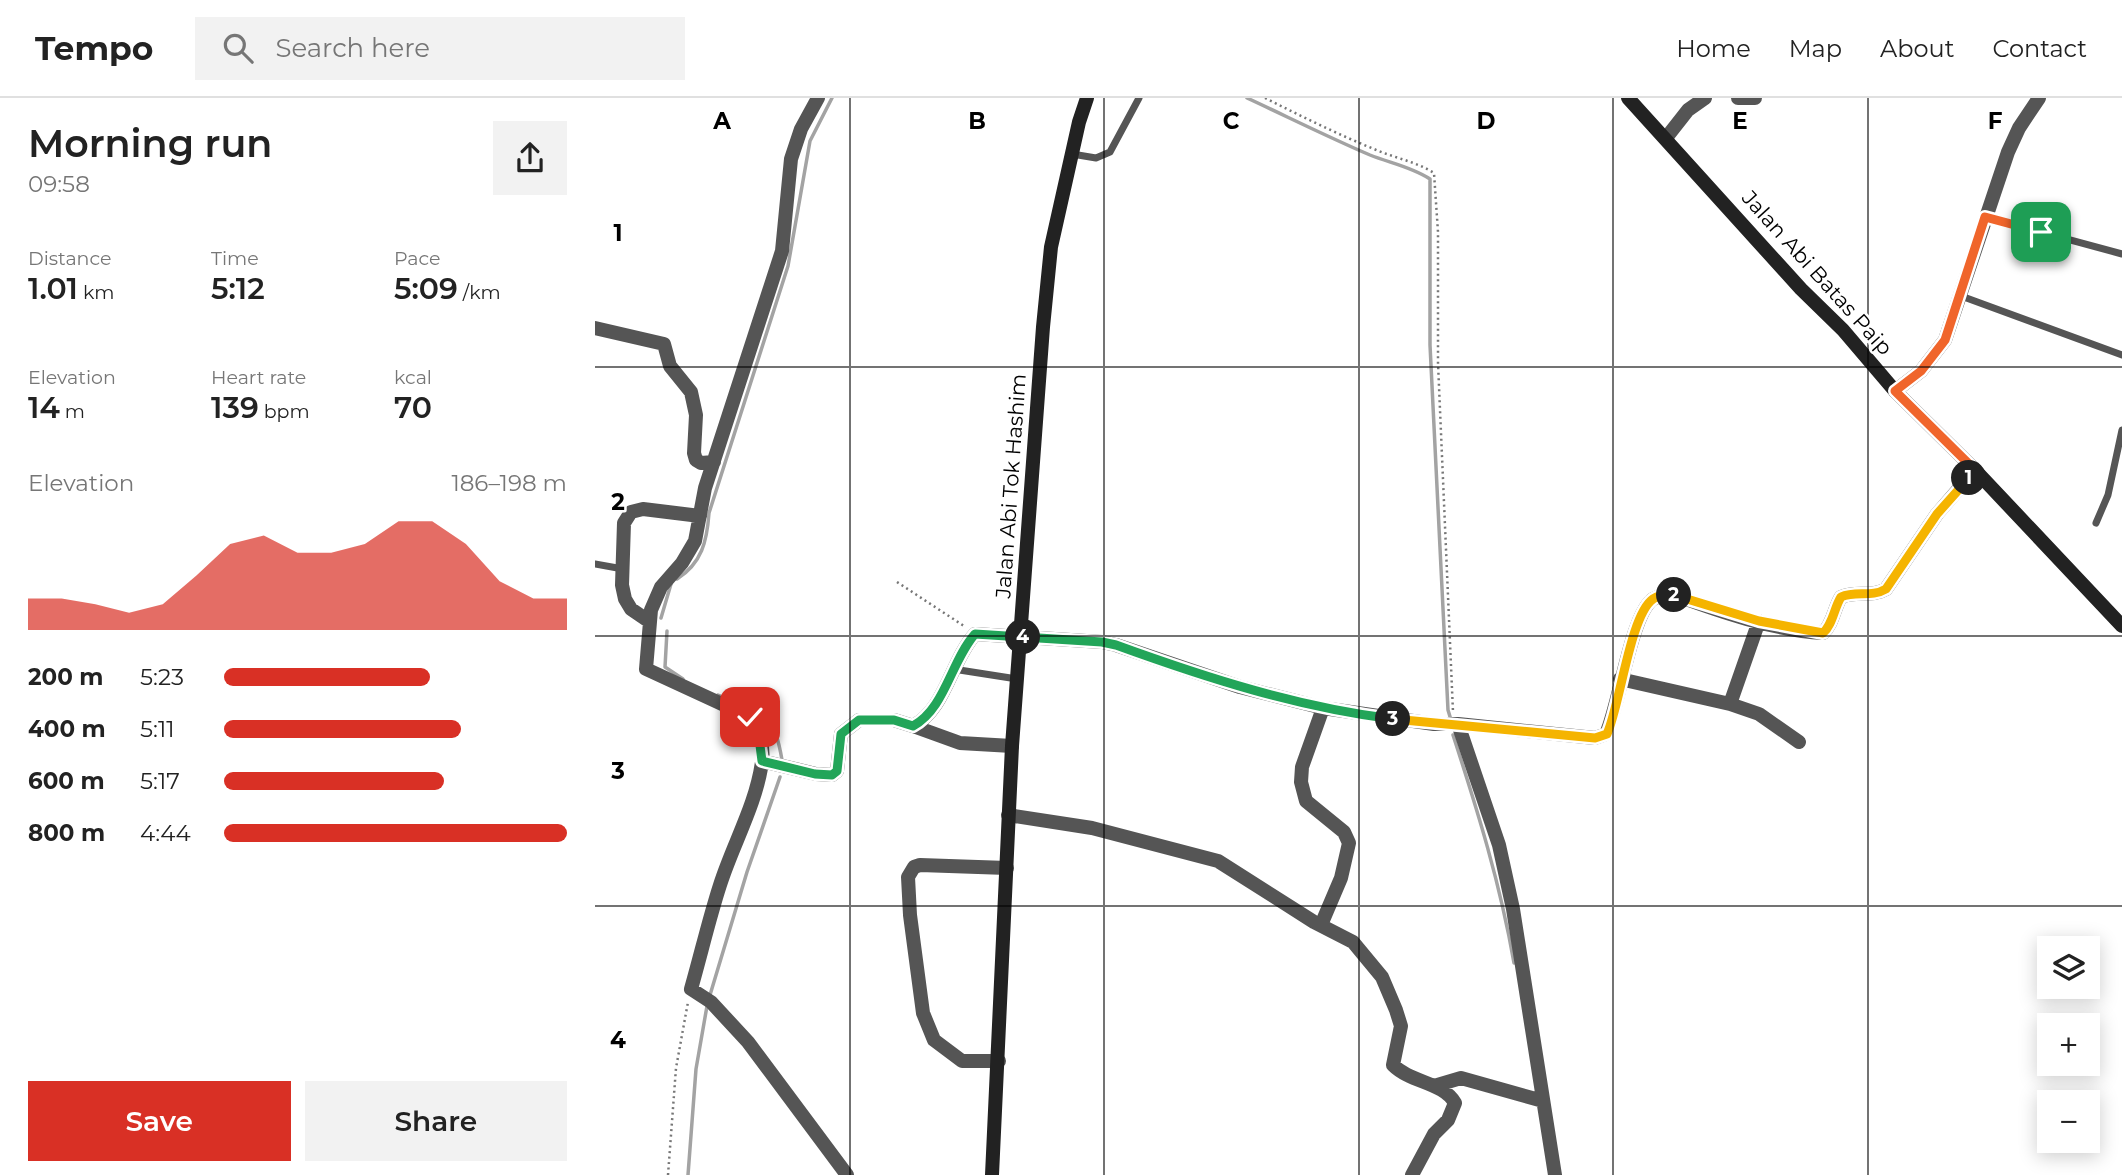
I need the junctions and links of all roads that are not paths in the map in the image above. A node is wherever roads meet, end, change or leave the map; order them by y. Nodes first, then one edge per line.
1 (818, 98) edge
2 (1087, 98) edge
3 (1139, 98) edge
4 (1628, 98) edge
5 (1705, 98) edge
6 (1738, 98) edge
7 (1755, 98) edge
8 (2039, 98) edge
9 (1666, 138) junction
10 (1071, 154) junction
11 (1985, 217) junction
12 (2122, 254) edge
13 (1961, 296) junction
14 (595, 328) edge
15 (2122, 355) edge
16 (1895, 391) junction
17 (2122, 430) edge
18 (714, 462) junction
19 (1975, 470) junction
20 (700, 516) junction
21 (2096, 523) dead end
22 (595, 564) edge
23 (624, 569) junction
24 (1759, 621) junction
25 (650, 622) junction
26 (2122, 626) edge
27 (1022, 637) junction
28 (952, 669) junction
29 (1017, 679) junction
30 (1620, 679) junction
31 (1730, 704) junction
32 (1323, 708) junction
33 (1458, 724) junction
34 (913, 726) junction
35 (1799, 742) dead end
36 (1012, 746) junction
37 (762, 761) junction
38 (1008, 815) junction
39 (1007, 868) junction
40 (1321, 925) junction
41 (999, 1061) junction
42 (1434, 1086) junction
43 (1543, 1101) junction
44 (847, 1175) edge
45 (992, 1175) edge
46 (1412, 1175) edge
47 (1555, 1175) edge

1 - 18 street
2 - 10 main road, Jalan Abi Tok Hashim
3 - 10 lane
4 - 9 main road, Jalan Abi Batas Paip
5 - 9 street
6 - 7 street
8 - 11 street
9 - 16 main road, Jalan Abi Batas Paip
10 - 27 main road, Jalan Abi Tok Hashim
11 - 12 lane
11 - 13 street
13 - 15 lane
13 - 16 street
14 - 18 street
16 - 19 main road, Jalan Abi Batas Paip
17 - 21 lane
18 - 20 street
19 - 24 street
19 - 26 main road, Jalan Abi Batas Paip
20 - 23 street
20 - 25 street
22 - 23 lane
23 - 25 street
24 - 30 street
24 - 31 street
25 - 37 street
27 - 28 street
27 - 29 main road, Jalan Abi Tok Hashim
27 - 32 street
28 - 29 lane
28 - 34 street
29 - 36 main road, Jalan Abi Tok Hashim
30 - 31 street
30 - 33 street
31 - 35 street
32 - 33 street
32 - 40 street
33 - 43 street
34 - 36 street
34 - 37 street
36 - 38 main road, Jalan Abi Tok Hashim
37 - 44 street
38 - 39 main road, Jalan Abi Tok Hashim
38 - 40 street
39 - 41 main road, Jalan Abi Tok Hashim
39 - 41 street
40 - 42 street
41 - 45 main road, Jalan Abi Tok Hashim
42 - 43 street
42 - 46 street
43 - 47 street

